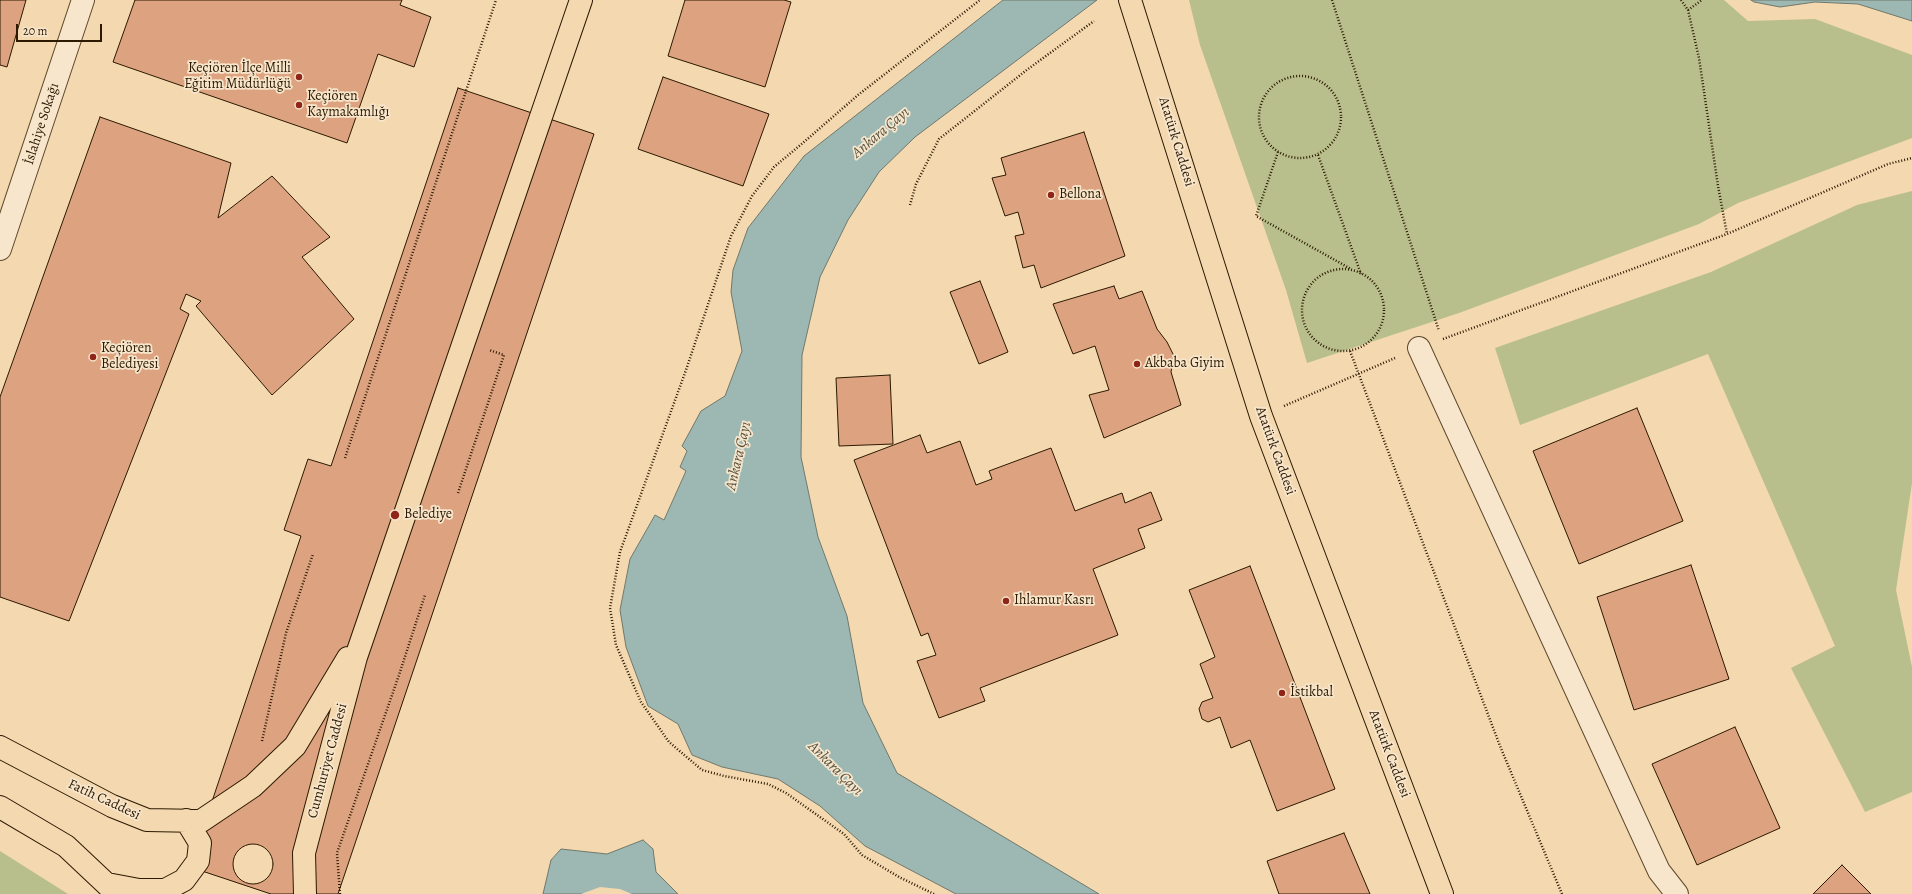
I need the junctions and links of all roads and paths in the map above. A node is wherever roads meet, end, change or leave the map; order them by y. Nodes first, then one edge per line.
1 (83, 0) edge
2 (496, 0) edge
3 (581, 0) edge
4 (980, 0) edge
5 (1130, 0) edge
6 (1332, 0) edge
7 (1681, 0) edge
8 (1702, 0) edge
9 (1688, 10) junction
10 (1094, 21) dead end
11 (1278, 152) junction
12 (1318, 154) junction
13 (1912, 158) edge
14 (910, 205) dead end
15 (1728, 234) junction
16 (2, 236) edge
17 (1352, 270) junction
18 (1361, 274) junction
19 (464, 342) junction
20 (1419, 348) joint
21 (1350, 351) junction
22 (1358, 372) junction
23 (1261, 416) junction
24 (345, 458) dead end
25 (458, 493) dead end
26 (313, 554) dead end
27 (425, 595) dead end
28 (365, 630) junction
29 (0, 747) edge
30 (261, 748) dead end
31 (0, 807) edge
32 (186, 820) junction
33 (112, 889) edge
34 (304, 894) edge
35 (340, 894) edge
36 (934, 894) edge
37 (1442, 894) edge
38 (1562, 894) edge
39 (1676, 894) edge

1 - 16 street, İslahiye Sokağı
2 - 24 path
3 - 19 main road
4 - 36 path
5 - 23 main road, Atatürk Caddesi
6 - 15 path
7 - 9 path
8 - 9 path
9 - 15 path
10 - 14 path
11 - 12 path
11 - 12 path
11 - 17 path
12 - 18 path
13 - 15 path
17 - 18 path
17 - 21 path
18 - 21 path
19 - 25 path
19 - 28 main road
20 - 22 path
20 - 39 street
21 - 22 path
22 - 23 path
22 - 38 path
23 - 37 main road, Atatürk Caddesi
26 - 30 path
27 - 35 path
28 - 32 main road, Fatih Caddesi
28 - 34 main road, Cumhuriyet Caddesi
29 - 32 main road, Fatih Caddesi
31 - 33 main road
32 - 33 main road

